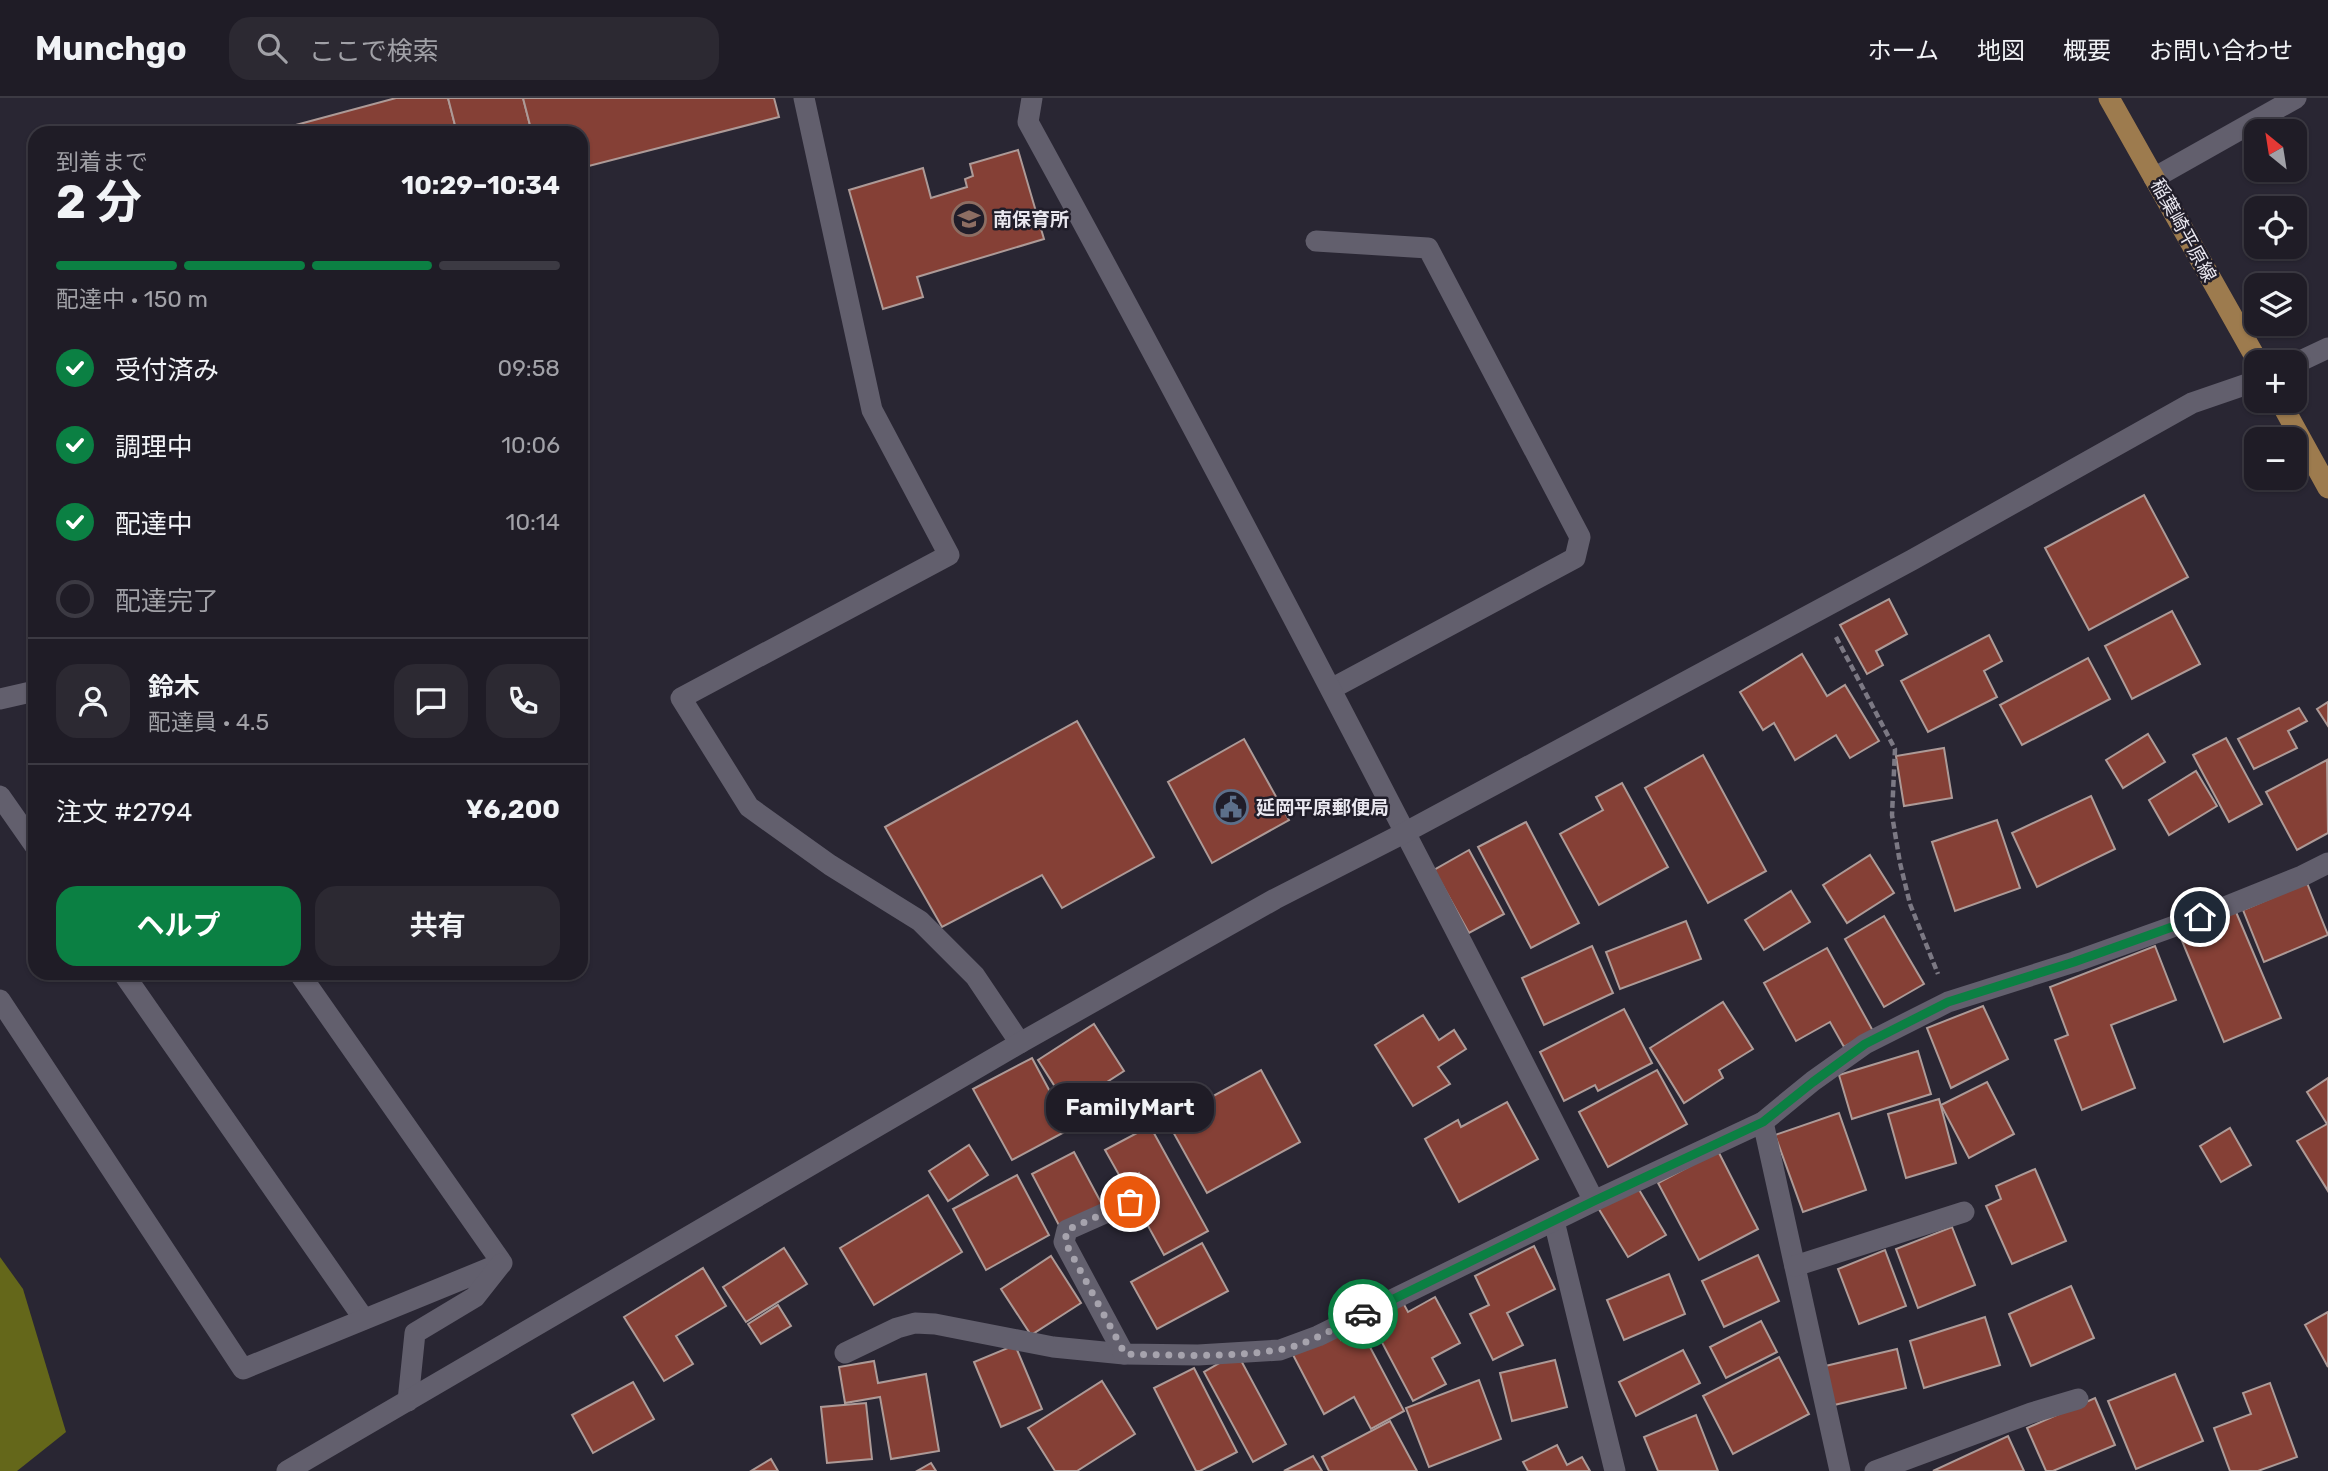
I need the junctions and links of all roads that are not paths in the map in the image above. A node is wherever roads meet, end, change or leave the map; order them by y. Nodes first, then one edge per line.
1 (804, 98) edge
2 (1032, 98) edge
3 (2109, 98) edge
4 (2296, 98) edge
5 (2154, 178) junction
6 (1316, 241) dead end
7 (2328, 348) edge
8 (2251, 350) edge
9 (2307, 358) edge
10 (2244, 385) edge
11 (2287, 413) edge
12 (2328, 488) edge
13 (1331, 689) junction
14 (28, 693) edge
15 (0, 699) edge
16 (0, 796) edge
17 (1406, 831) junction
18 (28, 836) edge
19 (2328, 863) edge
20 (128, 980) edge
21 (304, 980) edge
22 (0, 1000) edge
23 (1020, 1043) junction
24 (1763, 1122) junction
25 (1594, 1201) junction
26 (1130, 1202) dead end
27 (1964, 1212) dead end
28 (1554, 1221) junction
29 (502, 1263) junction
30 (1795, 1266) junction
31 (364, 1319) junction
32 (845, 1353) dead end
33 (1125, 1354) junction
34 (2078, 1399) dead end
35 (408, 1401) junction
36 (288, 1471) edge
37 (1615, 1471) edge
38 (1840, 1471) edge
39 (1875, 1471) edge

1 - 23 street
2 - 13 street
3 - 5 main road, 稲葉崎平原線
4 - 5 street
5 - 8 main road, 稲葉崎平原線
6 - 13 street
7 - 9 street
10 - 17 street
11 - 12 main road
13 - 17 street
14 - 15 street
16 - 18 street
17 - 23 street
17 - 25 street
19 - 24 street
20 - 31 street
21 - 29 street
22 - 31 street
23 - 35 street
24 - 25 street
24 - 30 street
25 - 28 street
26 - 33 street
27 - 30 street
28 - 33 street
28 - 37 street
29 - 31 street
29 - 35 street
30 - 38 street
32 - 33 street
34 - 39 street
35 - 36 street

